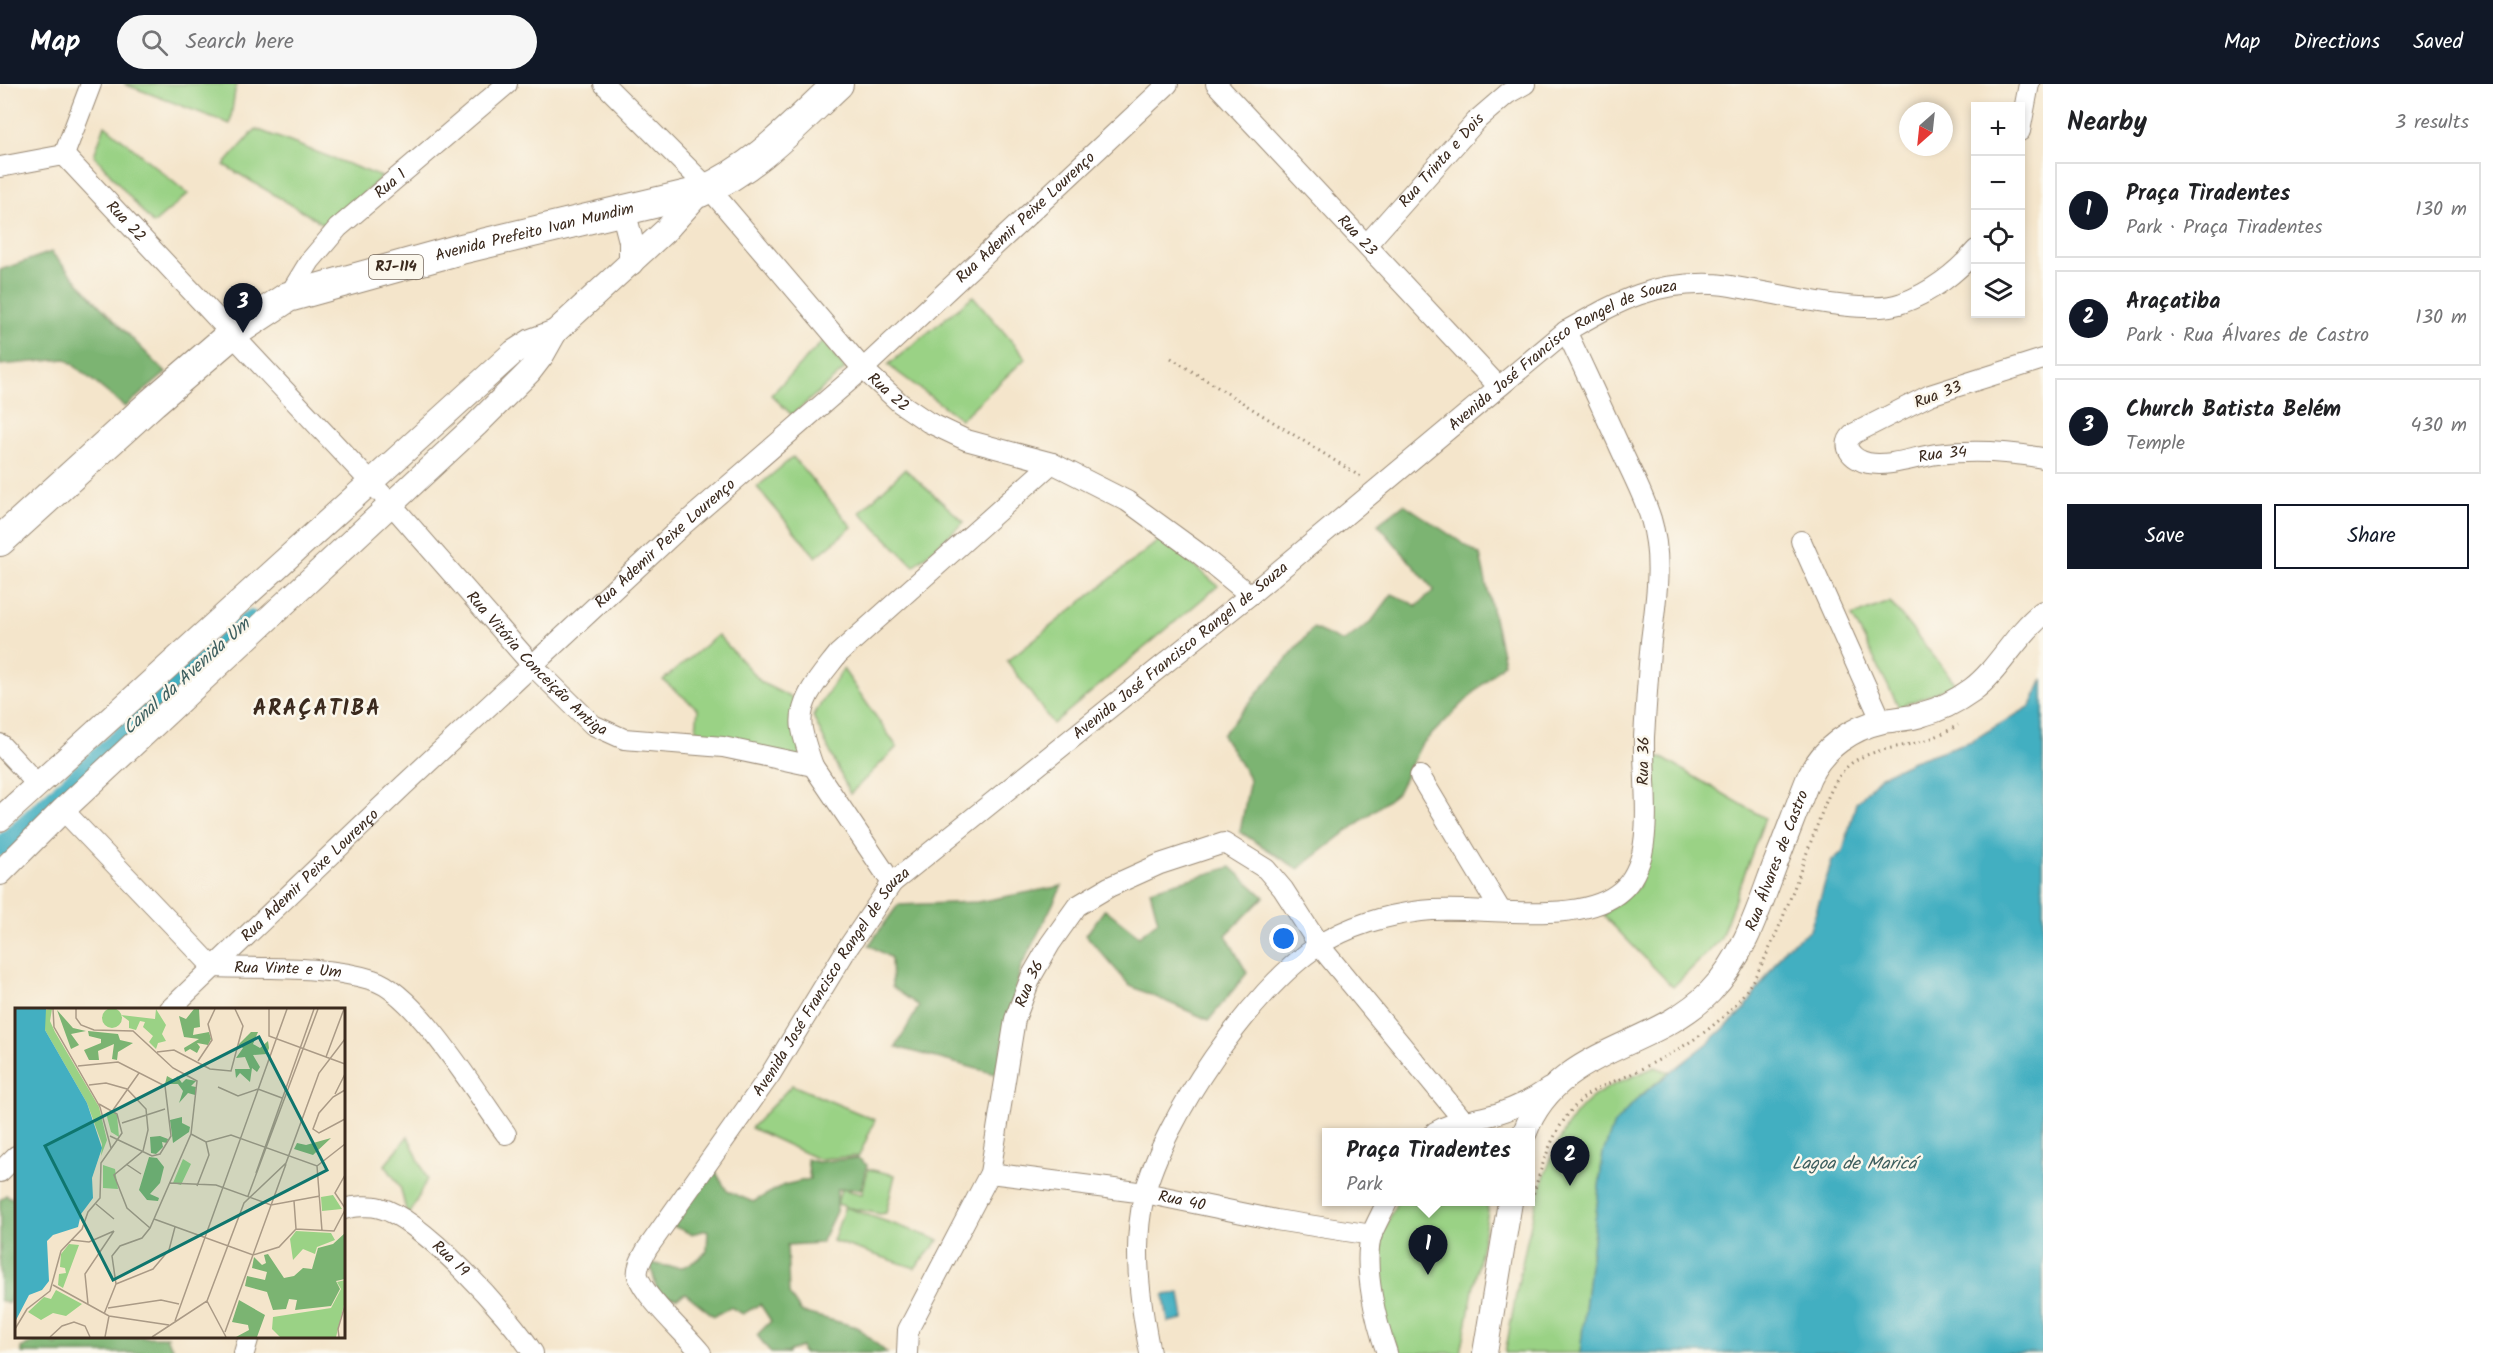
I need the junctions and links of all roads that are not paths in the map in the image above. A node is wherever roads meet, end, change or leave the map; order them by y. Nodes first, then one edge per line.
1 (91, 84) edge
2 (507, 84) edge
3 (604, 84) edge
4 (838, 84) edge
5 (1168, 84) edge
6 (1216, 84) edge
7 (1525, 84) edge
8 (2029, 84) edge
9 (2025, 104) edge
10 (64, 155) junction
11 (0, 167) edge
12 (704, 190) junction
13 (623, 210) junction
14 (1366, 244) junction
15 (1971, 256) edge
16 (632, 263) junction
17 (288, 297) junction
18 (1566, 331) junction
19 (555, 332) junction
20 (232, 334) junction
21 (2043, 359) edge
22 (863, 369) junction
23 (1498, 386) junction
24 (1847, 450) joint
25 (2043, 458) edge
26 (1052, 463) junction
27 (382, 494) junction
28 (0, 541) edge
29 (1801, 541) dead end
30 (1250, 595) junction
31 (2043, 613) edge
32 (532, 665) junction
33 (1882, 722) junction
34 (0, 744) edge
35 (813, 766) junction
36 (1420, 776) dead end
37 (38, 784) junction
38 (63, 810) junction
39 (0, 819) edge
40 (0, 873) edge
41 (892, 883) junction
42 (1501, 911) junction
43 (1319, 945) junction
44 (213, 967) junction
45 (171, 1008) edge
46 (1556, 1083) junction
47 (1468, 1126) edge
48 (1527, 1128) edge
49 (506, 1134) dead end
50 (15, 1157) edge
51 (0, 1172) edge
52 (990, 1173) junction
53 (1145, 1193) junction
54 (1384, 1206) edge
55 (1509, 1206) edge
56 (345, 1209) edge
57 (1372, 1235) junction
58 (248, 1338) edge
59 (244, 1353) edge
60 (532, 1353) edge
61 (701, 1353) edge
62 (907, 1353) edge
63 (1150, 1353) edge
64 (1387, 1353) edge
65 (1485, 1353) edge

1 - 10 street
2 - 17 street, Rua 1
3 - 12 street, Rua 22
4 - 12 main road, Avenida Prefeito Ivan Mundim / RJ-114
5 - 22 street, Rua Ademir Peixe Lourenço
6 - 14 street, Rua 23
7 - 14 street, Rua Trinta e Dois
8 - 9 street
10 - 11 street
10 - 20 street, Rua 22
12 - 13 main road, Avenida Prefeito Ivan Mundim / RJ-114
12 - 16 street
12 - 22 street, Rua 22
13 - 16 street
13 - 17 main road, Avenida Prefeito Ivan Mundim / RJ-114
14 - 23 street, Rua 23
15 - 18 street, Avenida José Francisco Rangel de Souza
16 - 19 street
17 - 20 main road, Avenida Prefeito Ivan Mundim / RJ-114
18 - 23 street, Avenida José Francisco Rangel de Souza
18 - 42 street, Rua 36
19 - 27 street
19 - 27 street
20 - 27 street, Rua Vitória Conceição Antiga
20 - 28 main road, Avenida Prefeito Ivan Mundim / RJ-114
21 - 24 street, Rua 33
22 - 26 street, Rua 22
22 - 32 street, Rua Ademir Peixe Lourenço
23 - 30 street, Avenida José Francisco Rangel de Souza
24 - 25 street, Rua 34
26 - 30 street, Rua 22
26 - 35 street
27 - 32 street, Rua Vitória Conceição Antiga
27 - 37 street
27 - 38 street
29 - 33 street
30 - 41 street, Avenida José Francisco Rangel de Souza
31 - 33 street, Rua Álvares de Castro
32 - 35 street, Rua Vitória Conceição Antiga
32 - 44 street, Rua Ademir Peixe Lourenço
33 - 46 street, Rua Álvares de Castro
34 - 37 street
35 - 41 street
36 - 42 street
37 - 39 street
38 - 40 street
38 - 44 street, Rua Vinte e Um
41 - 61 street, Avenida José Francisco Rangel de Souza
42 - 43 street, Rua 36
43 - 47 street, Rua 36
43 - 52 street, Rua 36
43 - 53 street, Rua 36
44 - 45 street, Rua Ademir Peixe Lourenço
44 - 49 street, Rua Vinte e Um
46 - 47 street
46 - 48 street, Rua Álvares de Castro
50 - 51 street
52 - 53 street, Rua 40
52 - 62 street, Rua 36
53 - 57 street, Rua 40
53 - 63 street, Rua 36
54 - 57 street
55 - 65 street
56 - 60 street, Rua 19
57 - 64 street
58 - 59 street

